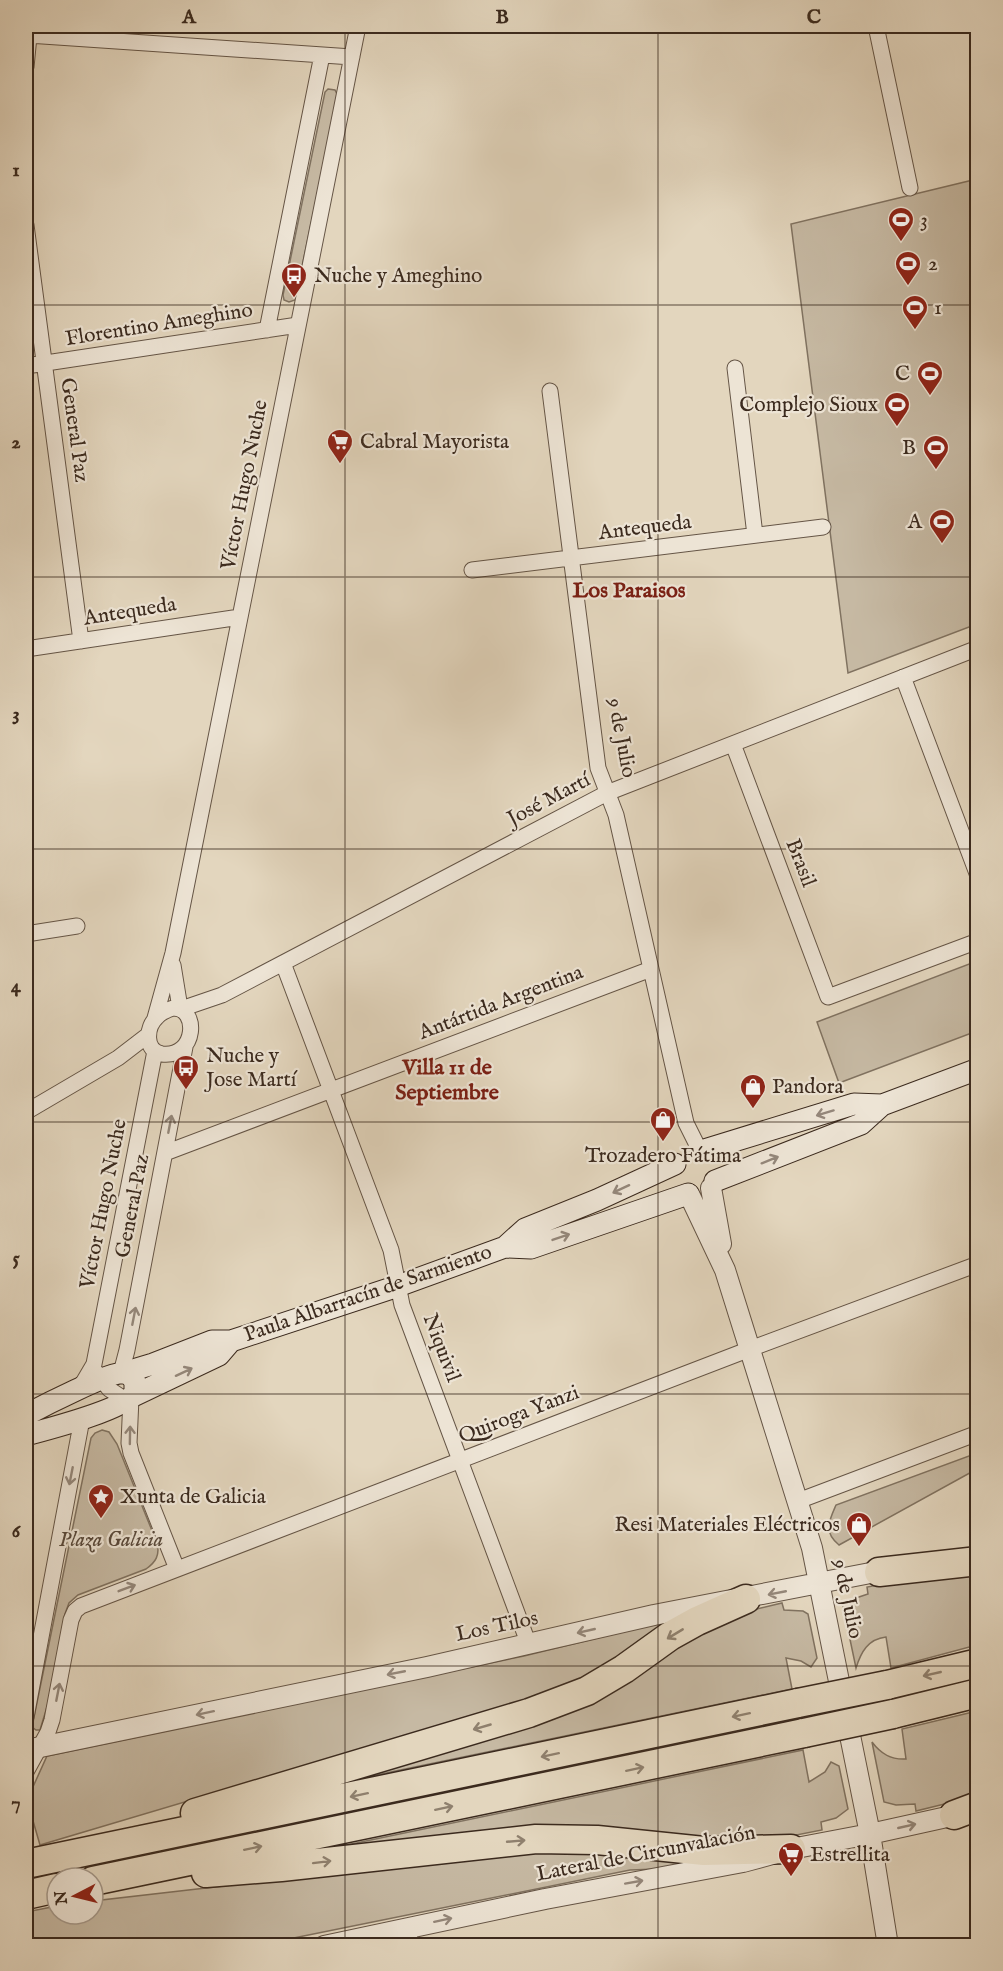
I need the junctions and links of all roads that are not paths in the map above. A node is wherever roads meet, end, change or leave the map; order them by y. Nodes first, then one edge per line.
1 (358, 26) edge
2 (876, 26) edge
3 (29, 30) edge
4 (322, 55) junction
5 (352, 57) junction
6 (26, 67) edge
7 (910, 188) dead end
8 (26, 225) edge
9 (298, 325) junction
10 (267, 330) junction
11 (44, 363) junction
12 (26, 366) edge
13 (735, 368) dead end
14 (550, 391) dead end
15 (823, 527) dead end
16 (755, 535) junction
17 (571, 558) junction
18 (472, 570) dead end
19 (240, 617) junction
20 (81, 641) junction
21 (978, 648) edge
22 (26, 649) edge
23 (903, 677) junction
24 (733, 744) junction
25 (607, 793) junction
26 (978, 876) edge
27 (77, 926) dead end
28 (26, 934) edge
29 (978, 941) edge
30 (173, 953) junction
31 (284, 963) junction
32 (651, 969) junction
33 (222, 995) junction
34 (180, 1009) junction
35 (155, 1018) junction
36 (190, 1024) junction
37 (148, 1035) junction
38 (185, 1047) junction
39 (155, 1051) junction
40 (109, 1064) junction
41 (977, 1070) edge
42 (331, 1090) junction
43 (882, 1105) junction
44 (26, 1112) edge
45 (165, 1153) junction
46 (690, 1155) junction
47 (713, 1185) junction
48 (689, 1194) junction
49 (504, 1247) junction
50 (978, 1264) edge
51 (726, 1270) junction
52 (398, 1286) junction
53 (231, 1341) junction
54 (750, 1349) junction
55 (110, 1373) junction
56 (73, 1392) junction
57 (130, 1398) junction
58 (26, 1415) edge
59 (80, 1419) junction
60 (978, 1433) edge
61 (26, 1435) edge
62 (461, 1460) junction
63 (798, 1501) junction
64 (978, 1546) edge
65 (978, 1562) edge
66 (177, 1569) junction
67 (879, 1572) junction
68 (820, 1584) junction
69 (746, 1599) junction
70 (529, 1645) junction
71 (978, 1663) edge
72 (978, 1693) edge
73 (26, 1717) edge
74 (33, 1748) edge
75 (26, 1772) edge
76 (970, 1810) edge
77 (870, 1834) junction
78 (791, 1849) junction
79 (88, 1852) junction
80 (26, 1864) edge
81 (105, 1879) edge
82 (105, 1880) edge
83 (45, 1891) edge
84 (26, 1895) edge
85 (409, 1937) edge
86 (324, 1946) edge
87 (888, 1946) edge

1 - 5 street, Víctor Hugo Nuche
2 - 7 street
3 - 4 street
3 - 6 street
4 - 5 street
4 - 10 street
5 - 9 street, Víctor Hugo Nuche
8 - 11 street, General Paz
9 - 10 street, Florentino Ameghino
9 - 19 street, Víctor Hugo Nuche
10 - 11 street, Florentino Ameghino
11 - 12 street, Florentino Ameghino
11 - 20 street, General Paz
13 - 16 street
14 - 17 street, 9 de Julio
15 - 16 street, Antequeda
16 - 17 street, Antequeda
17 - 18 street, Antequeda
17 - 25 street, 9 de Julio
19 - 20 street, Antequeda
19 - 30 street, Víctor Hugo Nuche
20 - 22 street, Antequeda
21 - 23 street, José Martí
23 - 24 street, José Martí
23 - 26 street
24 - 25 street, José Martí
24 - 29 street, Brasil
25 - 31 street, José Martí
25 - 32 street, 9 de Julio
27 - 28 street
30 - 34 street, Víctor Hugo Nuche
30 - 35 street, Víctor Hugo Nuche
31 - 33 street, José Martí
31 - 42 street, Niquivil
32 - 42 street, Antártida Argentina
32 - 46 street, 9 de Julio
33 - 34 street, José Martí
33 - 36 street, José Martí
34 - 35 street
34 - 36 street
35 - 37 street
36 - 38 street
37 - 39 street
37 - 40 street
38 - 39 street
45 -> 38 street, General Paz
39 - 40 street
39 - 55 street, Víctor Hugo Nuche
40 - 44 street
41 - 43 main road, Paula Albarracín de Sarmiento
42 - 45 street, Antártida Argentina
42 - 52 street, Niquivil
43 -> 46 main road, Paula Albarracín de Sarmiento
47 -> 43 main road, Paula Albarracín de Sarmiento
55 -> 45 street, General Paz
46 - 47 main road
46 - 48 main road
46 -> 49 main road, Paula Albarracín de Sarmiento
47 - 48 main road
47 - 51 street, 9 de Julio
49 -> 48 main road, Paula Albarracín de Sarmiento
48 - 51 street, 9 de Julio
49 - 52 main road, Paula Albarracín de Sarmiento
50 - 54 street, Quiroga Yanzi
51 - 54 street, 9 de Julio
52 - 53 main road, Paula Albarracín de Sarmiento
52 - 62 street, Niquivil
53 - 55 main road, Paula Albarracín de Sarmiento
57 -> 53 main road, Paula Albarracín de Sarmiento
54 - 62 street, Quiroga Yanzi
54 - 63 street, 9 de Julio
55 - 56 main road, Paula Albarracín de Sarmiento
55 - 57 main road
56 - 58 main road
56 - 59 main road
57 - 59 main road, Paula Albarracín de Sarmiento
66 -> 57 street
59 - 61 main road
59 -> 73 street
60 - 63 street
62 - 66 street, Quiroga Yanzi
62 - 70 street, Niquivil
63 - 68 street, 9 de Julio
64 - 67 street, Los Tilos
65 - 67 highway
74 -> 66 street, Quiroga Yanzi
67 - 68 street, Los Tilos
68 -> 69 street, Los Tilos
68 - 77 street, 9 de Julio
69 -> 70 street, Los Tilos
69 -> 79 highway
70 -> 74 street, Los Tilos
71 -> 79 highway, bridge
81 -> 72 highway, bridge
74 - 75 street
77 -> 76 street, Lateral de Circunvalación
77 - 78 street, Lateral de Circunvalación
77 - 87 street, 9 de Julio
82 -> 78 highway
85 -> 78 street, Lateral de Circunvalación
79 - 80 highway
83 - 84 highway
85 - 86 street, Lateral de Circunvalación

